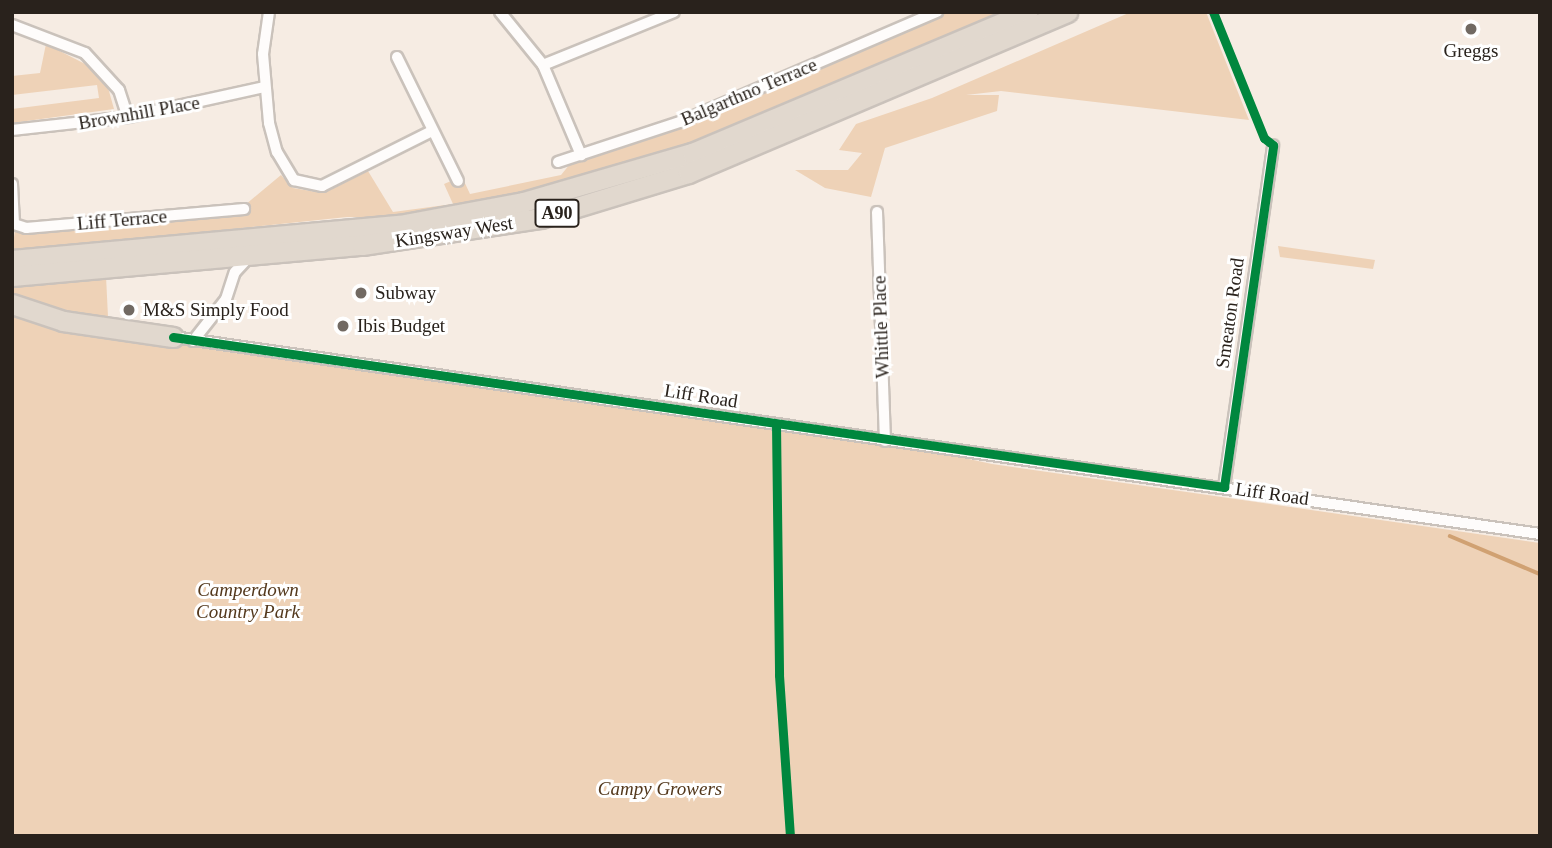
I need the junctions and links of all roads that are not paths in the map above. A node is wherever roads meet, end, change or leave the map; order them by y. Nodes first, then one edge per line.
1 (269, 12) edge
2 (500, 12) edge
3 (674, 12) edge
4 (937, 12) edge
5 (1028, 12) edge
6 (1067, 12) edge
7 (12, 25) edge
8 (397, 57) dead end
9 (543, 65) junction
10 (264, 87) junction
11 (128, 117) junction
12 (12, 131) edge
13 (432, 131) junction
14 (1273, 145) dead end
15 (581, 155) junction
16 (558, 162) dead end
17 (458, 181) dead end
18 (12, 184) edge
19 (236, 206) dead end
20 (877, 212) dead end
21 (13, 224) edge
22 (249, 257) junction
23 (12, 260) edge
24 (12, 276) edge
25 (12, 304) edge
26 (173, 337) joint
27 (193, 341) junction
28 (885, 441) junction
29 (1224, 487) junction
30 (1540, 534) edge

1 - 10 street
2 - 9 street
3 - 9 street
4 - 15 street, Balgarthno Terrace
5 - 23 highway, Kingsway West / A90
6 - 22 highway, Kingsway West / A90
7 - 11 street
8 - 13 street
9 - 15 street
10 - 11 street, Brownhill Place
10 - 13 street
11 - 12 street, Brownhill Place
13 - 17 street
14 - 29 street, Smeaton Road
15 - 16 street, Balgarthno Terrace
18 - 21 street
19 - 21 street, Liff Terrace
20 - 28 street, Whittle Place
22 - 24 highway, Kingsway West / A90
22 - 27 street
25 - 26 highway
26 - 27 street, Liff Road
27 - 28 street, Liff Road
28 - 29 street, Liff Road
29 - 30 street, Liff Road

